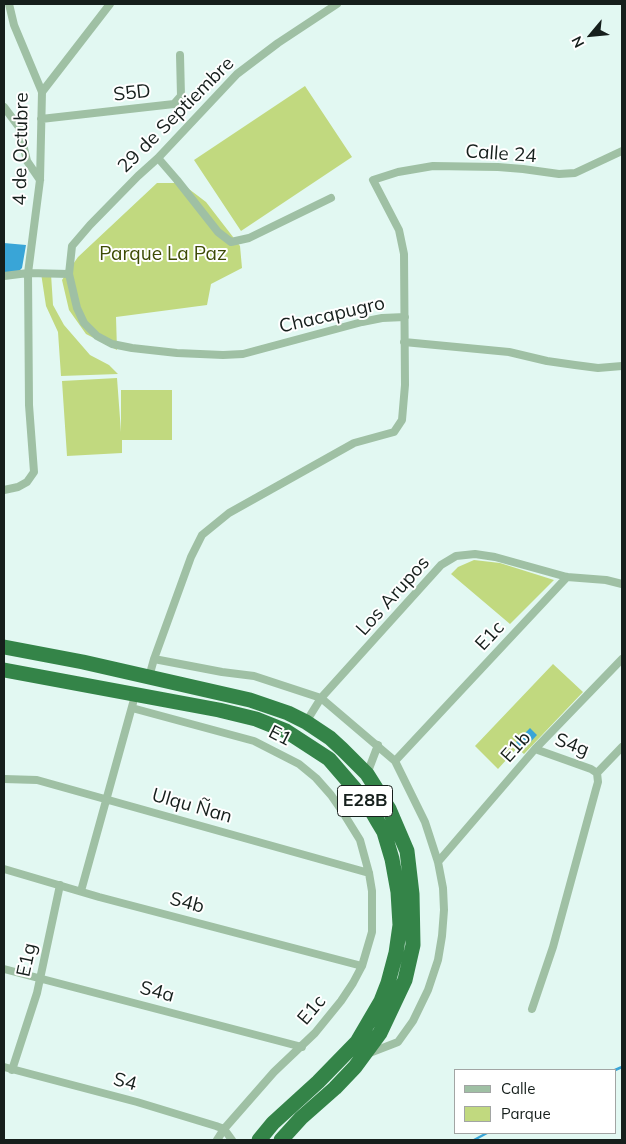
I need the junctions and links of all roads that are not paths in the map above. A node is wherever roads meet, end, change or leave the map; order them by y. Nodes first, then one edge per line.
1 (110, 4) edge
2 (337, 4) edge
3 (7, 7) edge
4 (180, 55) dead end
5 (42, 92) junction
6 (4, 107) edge
7 (41, 119) junction
8 (622, 151) edge
9 (158, 158) junction
10 (40, 180) junction
11 (331, 198) dead end
12 (28, 273) junction
13 (68, 274) junction
14 (4, 276) edge
15 (405, 317) junction
16 (404, 342) junction
17 (622, 366) edge
18 (4, 490) edge
19 (567, 577) junction
20 (622, 584) edge
21 (4, 647) edge
22 (154, 659) junction
23 (622, 659) edge
24 (4, 670) edge
25 (149, 677) junction
26 (322, 698) junction
27 (134, 701) junction
28 (306, 722) junction
29 (378, 745) junction
30 (622, 747) edge
31 (536, 749) junction
32 (395, 761) junction
33 (596, 773) junction
34 (367, 774) junction
35 (4, 779) edge
36 (106, 798) junction
37 (438, 862) junction
38 (4, 870) edge
39 (369, 873) junction
40 (60, 885) junction
41 (81, 891) junction
42 (362, 966) junction
43 (4, 969) edge
44 (40, 979) junction
45 (532, 1009) dead end
46 (302, 1047) junction
47 (362, 1055) junction
48 (8, 1069) edge
49 (224, 1129) junction
50 (218, 1140) edge
51 (232, 1140) edge
52 (259, 1140) edge
53 (281, 1140) edge

1 - 5 street
2 - 9 street, 29 de Septiembre
3 - 5 street, 4 de Octubre
4 - 7 street, S5D
5 - 7 street, 4 de Octubre
6 - 10 street
7 - 10 street, 4 de Octubre
8 - 15 street, Calle 24
9 - 11 street
9 - 13 street, 29 de Septiembre
10 - 12 street, 4 de Octubre
12 - 13 street
12 - 14 street
12 - 18 street, 4 de Octubre
13 - 15 street, Chacapugro
15 - 16 street, Chacapugro
16 - 17 street
16 - 22 street, Chacapugro
19 - 20 street, Los Arupos
19 - 26 street, Los Arupos
19 - 32 street, E1c
21 - 25 highway, E28B
22 - 25 street, Chacapugro
22 - 26 street
23 - 31 street, E1b
24 - 27 highway, E28B
25 - 28 highway, E28B
26 - 28 street, Los Arupos
26 - 29 street
27 - 36 street
27 - 39 street, E1
27 - 52 highway, E28B
28 - 34 highway, E28B
29 - 32 street
29 - 34 street
30 - 33 street
31 - 33 street, S4g
31 - 37 street, E1b
32 - 37 street
33 - 45 street
34 - 47 highway, E28B
35 - 36 street, Ulqu Ñan
36 - 39 street, Ulqu Ñan
36 - 41 street
37 - 47 street
38 - 40 street, S4b
39 - 42 street, E1c
40 - 41 street, S4b
40 - 44 street, E1g
41 - 42 street, S4b
42 - 46 street, E1c
43 - 44 street, S4a
44 - 46 street, S4a
44 - 48 street, E1g
46 - 49 street, E1c
47 - 53 highway, E28B
48 - 49 street, S4
49 - 50 street, E1c
49 - 51 street

